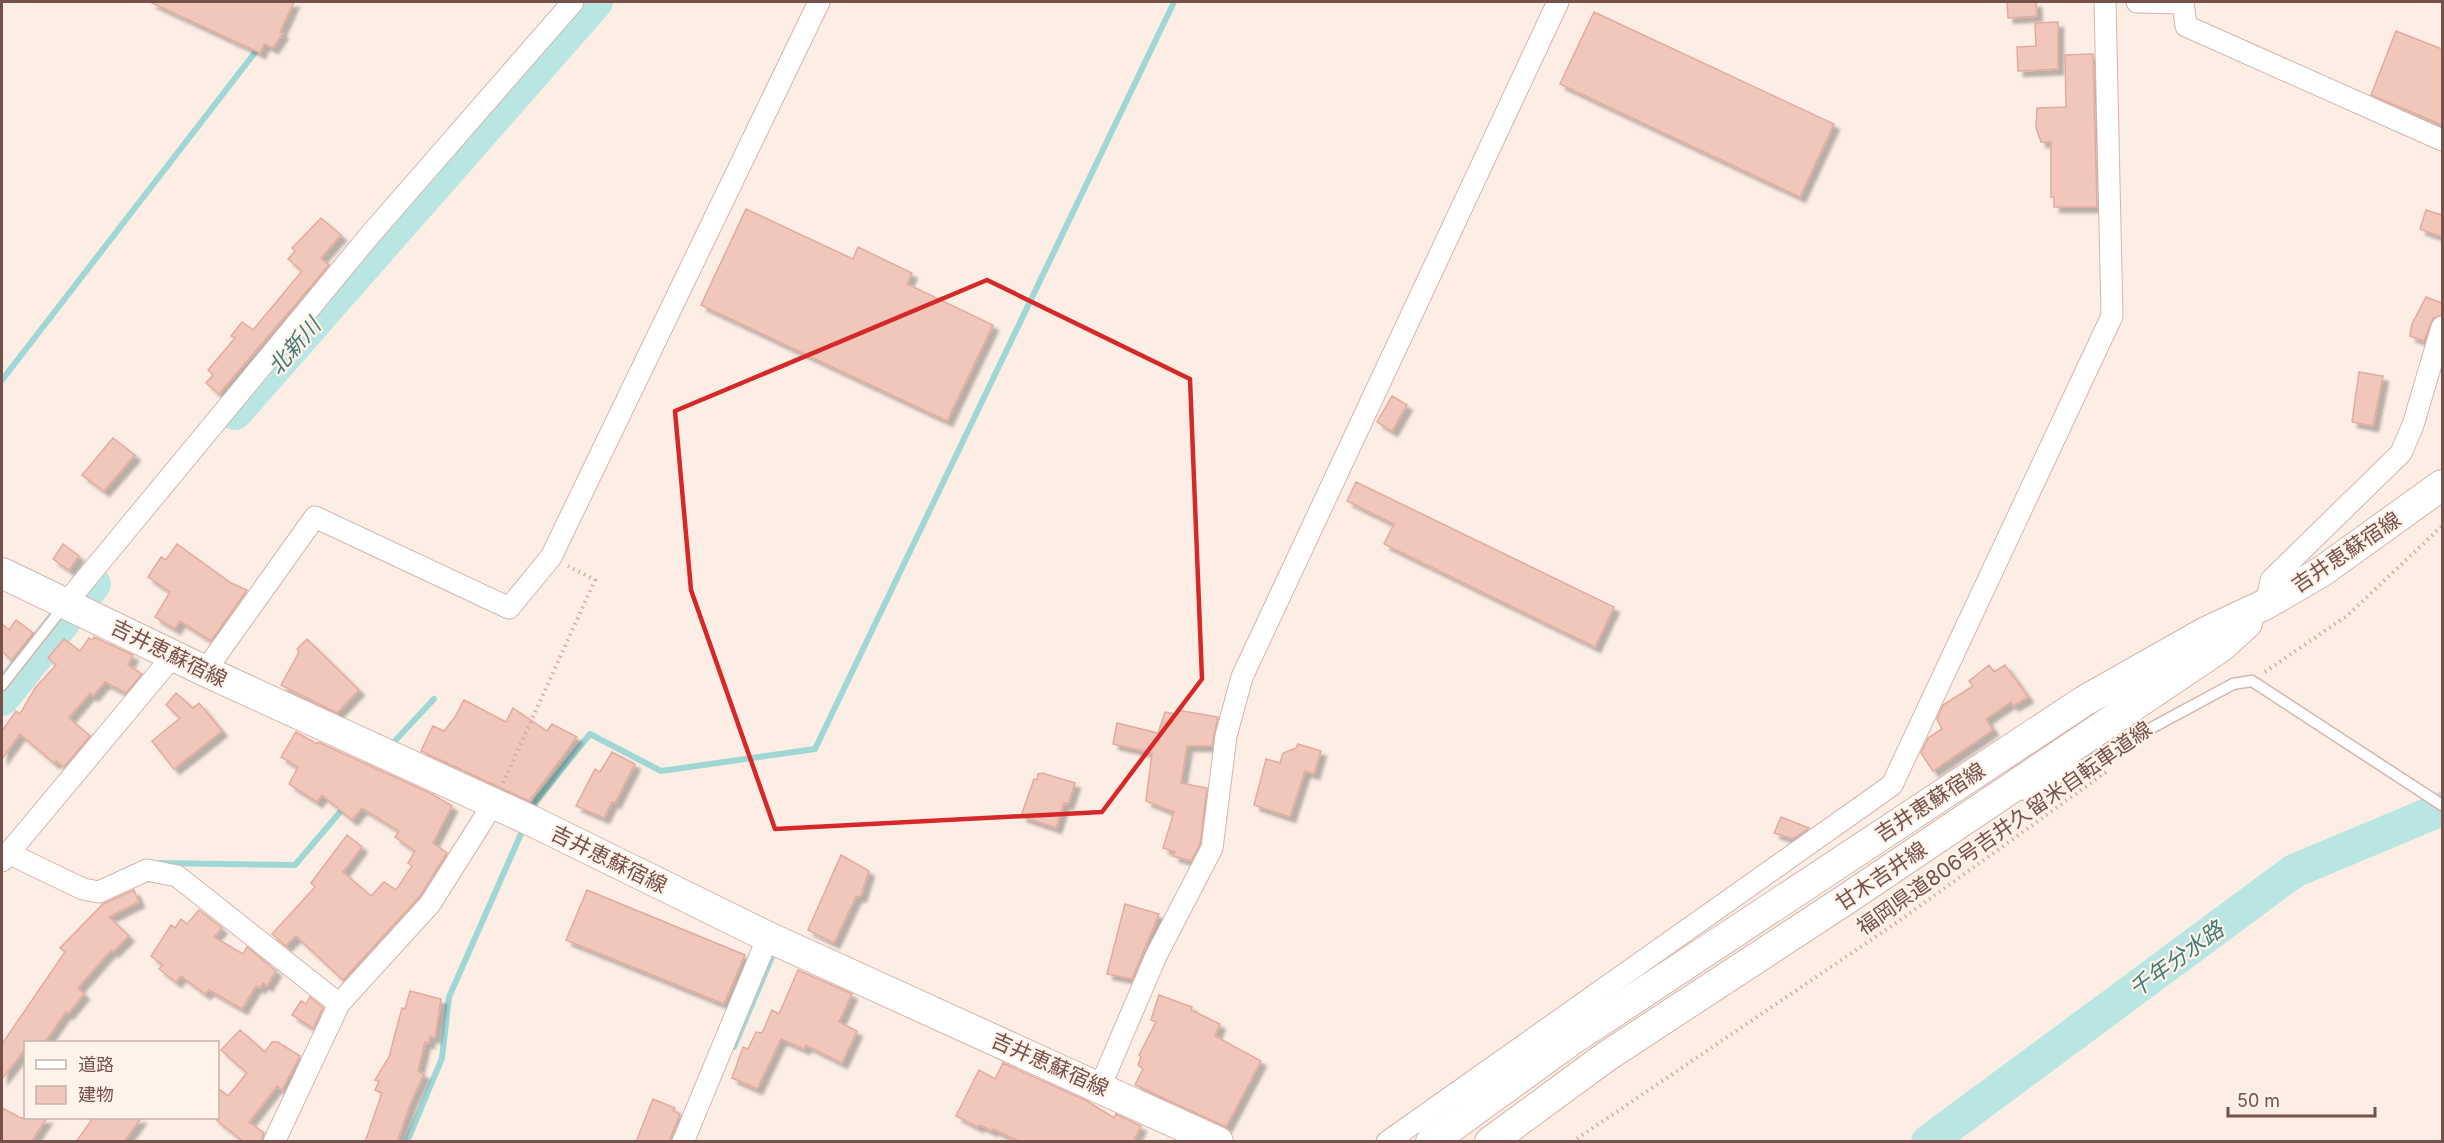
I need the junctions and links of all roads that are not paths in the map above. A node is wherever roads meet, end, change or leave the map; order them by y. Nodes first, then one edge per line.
1 (573, 2) edge
2 (819, 2) edge
3 (1558, 2) edge
4 (2105, 2) edge
5 (2137, 2) edge
6 (2183, 2) edge
7 (2442, 140) edge
8 (2442, 327) edge
9 (2442, 485) edge
10 (2, 573) edge
11 (2266, 604) junction
12 (76, 608) junction
13 (173, 656) junction
14 (205, 671) junction
15 (2, 686) edge
16 (2004, 793) junction
17 (2442, 805) edge
18 (515, 814) junction
19 (4, 854) edge
20 (768, 937) junction
21 (339, 1004) junction
22 (1100, 1087) junction
23 (274, 1142) edge
24 (683, 1142) edge
25 (1218, 1142) edge
26 (1388, 1142) edge
27 (1431, 1142) edge
28 (1490, 1142) edge

1 - 12 street
2 - 14 street
3 - 22 street
4 - 26 street
5 - 6 street
6 - 7 street
8 - 11 street
9 - 11 main road, 吉井恵蘇宿線
10 - 12 main road, 吉井恵蘇宿線
11 - 16 main road, 甘木吉井線
11 - 27 main road, 吉井恵蘇宿線
12 - 13 main road, 吉井恵蘇宿線
12 - 15 lane
13 - 14 main road, 吉井恵蘇宿線
13 - 19 street
14 - 18 main road, 吉井恵蘇宿線
16 - 17 lane
16 - 28 main road, 甘木吉井線
18 - 20 main road, 吉井恵蘇宿線
18 - 21 street
19 - 21 street
20 - 22 main road, 吉井恵蘇宿線
20 - 24 street
21 - 23 street
22 - 25 main road, 吉井恵蘇宿線

